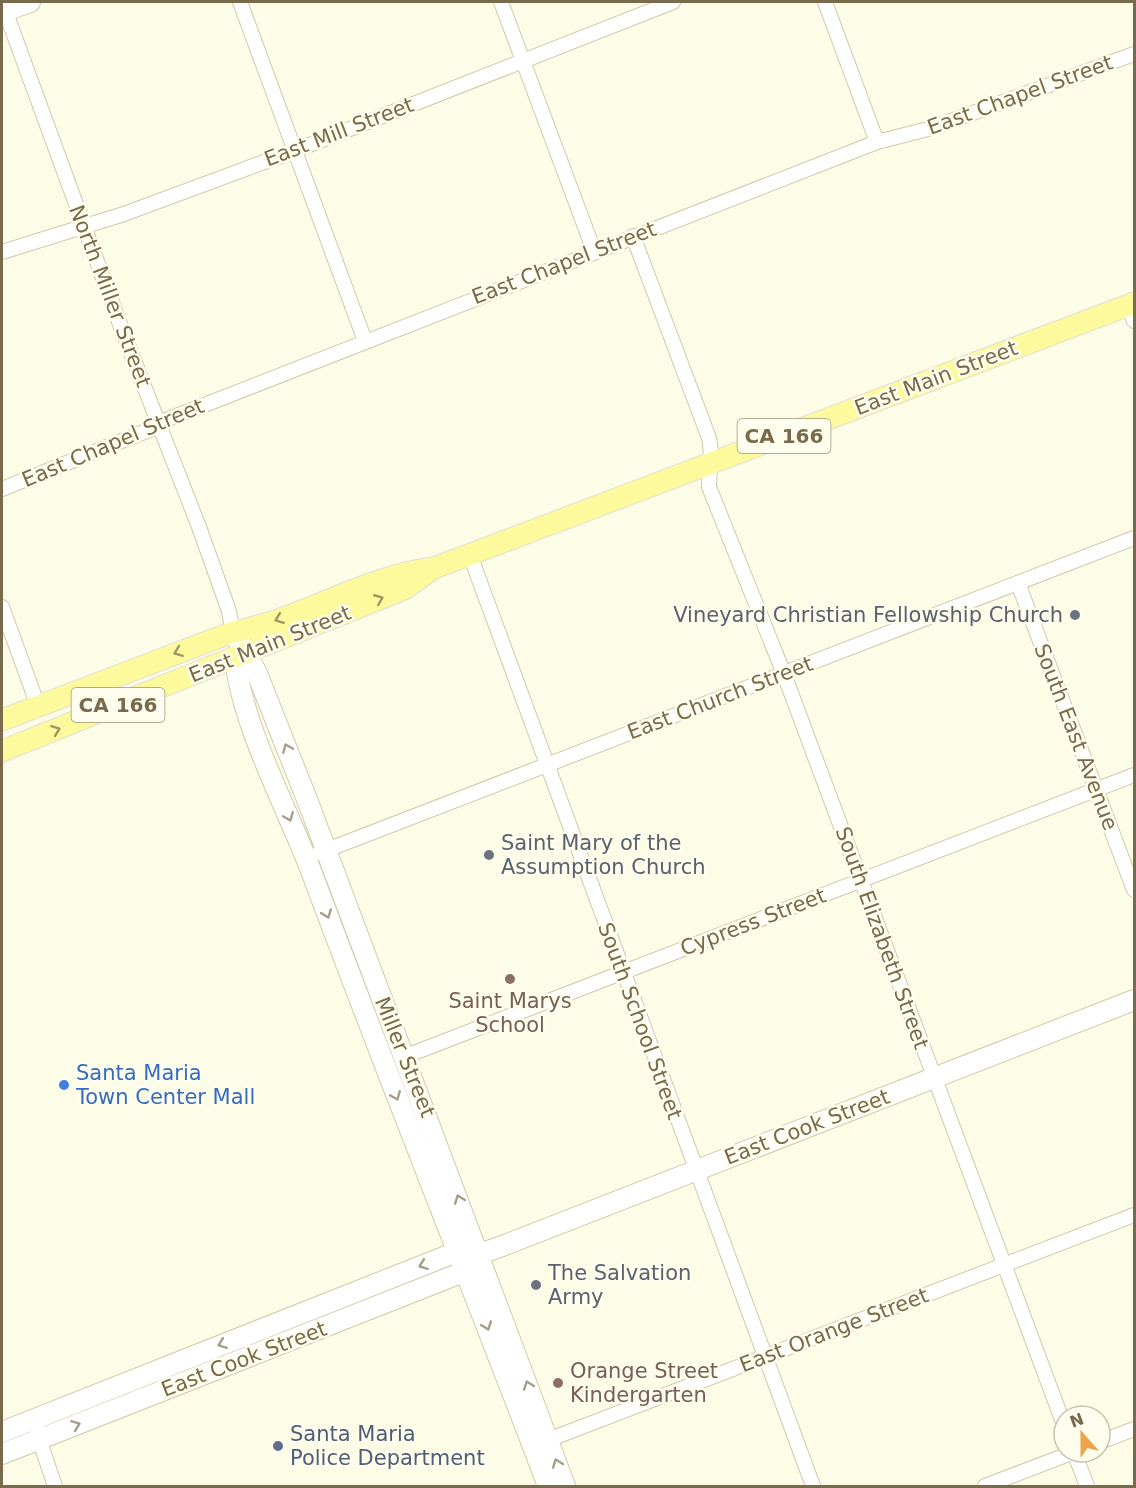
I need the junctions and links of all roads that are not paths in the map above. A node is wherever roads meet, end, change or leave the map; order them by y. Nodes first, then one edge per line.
1 (30, 2) edge
2 (240, 2) edge
3 (501, 2) edge
4 (673, 2) edge
5 (825, 2) edge
6 (3, 8) edge
7 (1134, 54) edge
8 (524, 59) junction
9 (877, 142) junction
10 (294, 151) junction
11 (83, 226) junction
12 (633, 236) junction
13 (594, 251) junction
14 (2, 252) edge
15 (1132, 310) edge
16 (365, 341) junction
17 (159, 426) junction
18 (711, 458) junction
19 (2, 489) edge
20 (1134, 538) edge
21 (470, 555) junction
22 (434, 568) junction
23 (1018, 583) junction
24 (2, 607) edge
25 (233, 632) junction
26 (241, 656) junction
27 (784, 674) junction
28 (38, 706) junction
29 (2, 720) edge
30 (2, 751) edge
31 (545, 766) junction
32 (1134, 775) edge
33 (1096, 790) junction
34 (326, 851) junction
35 (306, 859) junction
36 (861, 881) junction
37 (1134, 890) edge
38 (622, 972) junction
39 (1134, 1000) edge
40 (406, 1056) junction
41 (934, 1078) junction
42 (695, 1170) junction
43 (1134, 1215) edge
44 (459, 1251) junction
45 (479, 1254) junction
46 (1004, 1265) junction
47 (466, 1271) junction
48 (252, 1333) junction
49 (259, 1352) junction
50 (765, 1357) junction
51 (1056, 1404) edge
52 (35, 1418) junction
53 (1134, 1429) edge
54 (2, 1432) edge
55 (1112, 1437) edge
56 (39, 1439) junction
57 (541, 1443) junction
58 (2, 1454) edge
59 (1052, 1460) edge
60 (1079, 1464) edge
61 (55, 1486) edge
62 (548, 1486) edge
63 (566, 1486) edge
64 (813, 1486) edge
65 (985, 1486) edge
66 (1087, 1486) edge

1 - 6 street
2 - 10 street
3 - 8 street
4 - 8 street, East Mill Street
5 - 9 street
6 - 11 street, North Miller Street
7 - 9 street, East Chapel Street
8 - 10 street, East Mill Street
8 - 13 street
9 - 12 street, East Chapel Street
10 - 11 street, East Mill Street
10 - 16 street
11 - 14 street, East Mill Street
11 - 17 street, North Miller Street
12 - 13 street, East Chapel Street
12 - 18 street, South Elizabeth Street
13 - 16 street, East Chapel Street
15 - 18 main road, East Main Street / CA 166
16 - 17 street, East Chapel Street
17 - 19 street, East Chapel Street
17 - 25 street, North Miller Street
18 - 21 main road, East Main Street / CA 166
18 - 27 street, South Elizabeth Street
20 - 23 street, East Church Street
21 - 22 main road, East Main Street / CA 166
21 - 31 street, South School Street
22 -> 25 main road, East Main Street / CA 166
26 -> 22 main road, East Main Street / CA 166
23 - 27 street, East Church Street
23 - 33 street, South East Avenue
24 - 28 street
25 - 26 street, Miller Street
25 -> 28 main road, East Main Street / CA 166
30 -> 26 main road, East Main Street / CA 166
34 -> 26 street, Miller Street
26 -> 35 street, Miller Street
27 - 31 street, East Church Street
27 - 36 street, South Elizabeth Street
28 - 29 main road, East Main Street / CA 166
31 - 34 street, East Church Street
31 - 38 street, South School Street
32 - 33 street, Cypress Street
33 - 36 street, Cypress Street
33 - 37 street, South East Avenue
34 - 35 street, East Church Street
34 - 40 street, Miller Street
35 -> 44 street, Miller Street
36 - 38 street, Cypress Street
36 - 41 street, South Elizabeth Street
38 - 40 street, Cypress Street
38 - 42 street, South School Street
39 - 41 street, East Cook Street
45 -> 40 street, Miller Street
41 - 42 street, East Cook Street
41 - 46 street, South Elizabeth Street
42 - 45 street, East Cook Street
42 - 50 street, South School Street
43 - 46 street, East Orange Street
44 - 45 street, East Cook Street
44 - 47 street, Miller Street
44 -> 48 street, East Cook Street
45 - 47 street
57 -> 45 street, Miller Street
46 - 50 street, East Orange Street
46 - 51 street, South Elizabeth Street
47 - 49 street, East Cook Street
47 -> 57 street, Miller Street
48 - 49 street
48 -> 52 street, East Cook Street
56 -> 49 street, East Cook Street
50 - 57 street, East Orange Street
50 - 64 street, South School Street
52 - 54 street, East Cook Street
52 - 56 street
53 - 55 street
56 - 58 street, East Cook Street
56 - 61 street
57 - 62 street, Miller Street
63 -> 57 street, Miller Street
59 - 65 street
60 - 66 street

